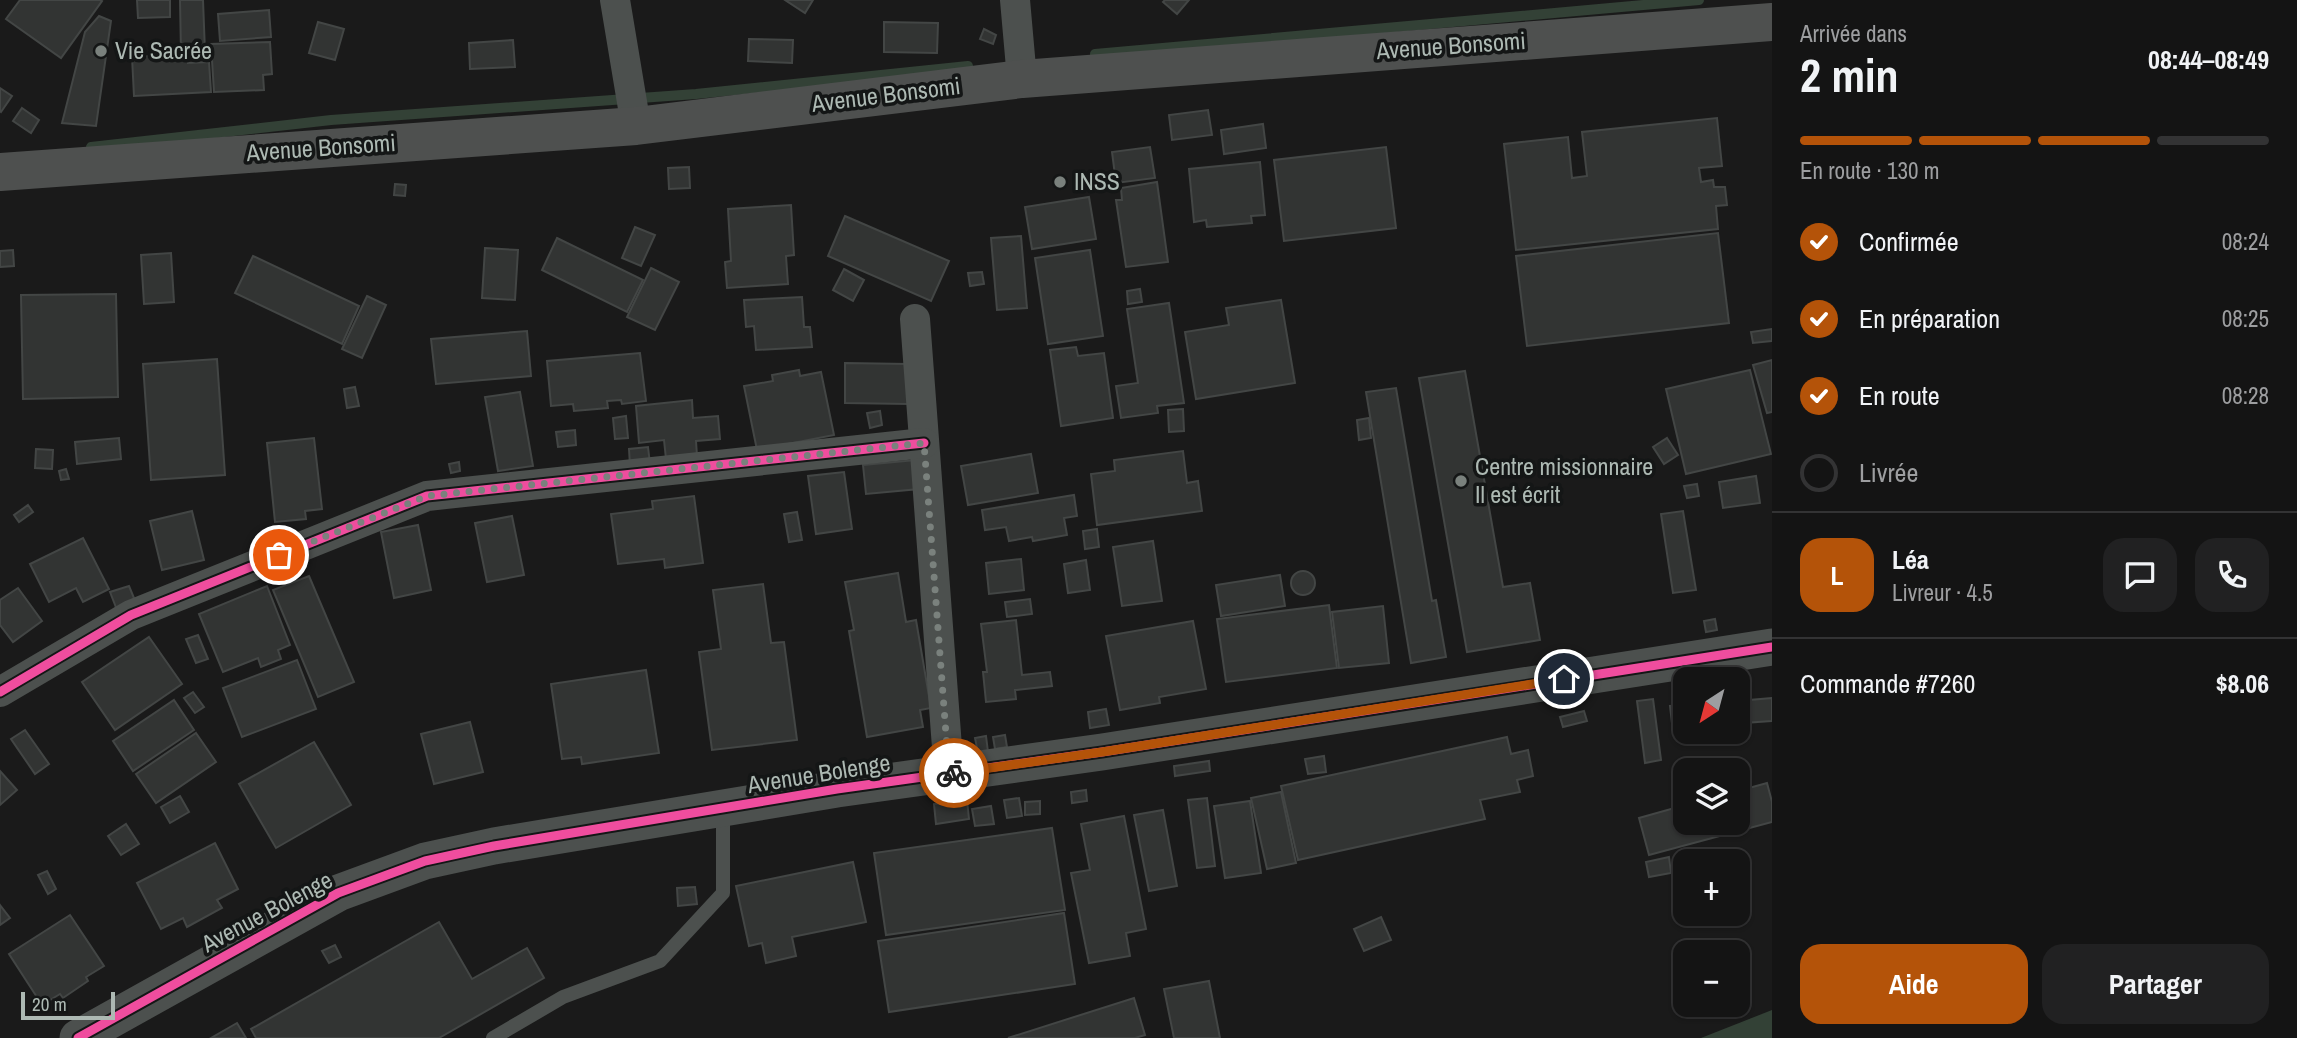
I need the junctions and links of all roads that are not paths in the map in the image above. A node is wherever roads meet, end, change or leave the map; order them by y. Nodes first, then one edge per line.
1 (615, 0) edge
2 (1015, 0) edge
3 (1772, 22) edge
4 (1022, 79) junction
5 (636, 126) junction
6 (2, 168) edge
7 (915, 320) dead end
8 (924, 443) junction
9 (1772, 647) edge
10 (0, 692) edge
11 (949, 774) junction
12 (723, 808) junction
13 (78, 1038) edge
14 (493, 1038) edge

1 - 5 street
2 - 4 street
3 - 4 main road, Avenue Bonsomi
4 - 5 main road, Avenue Bonsomi
5 - 6 main road, Avenue Bonsomi
7 - 8 street
8 - 10 street
8 - 11 street
9 - 11 street, Avenue Bolenge
11 - 12 street, Avenue Bolenge
12 - 13 street, Avenue Bolenge
12 - 14 lane

